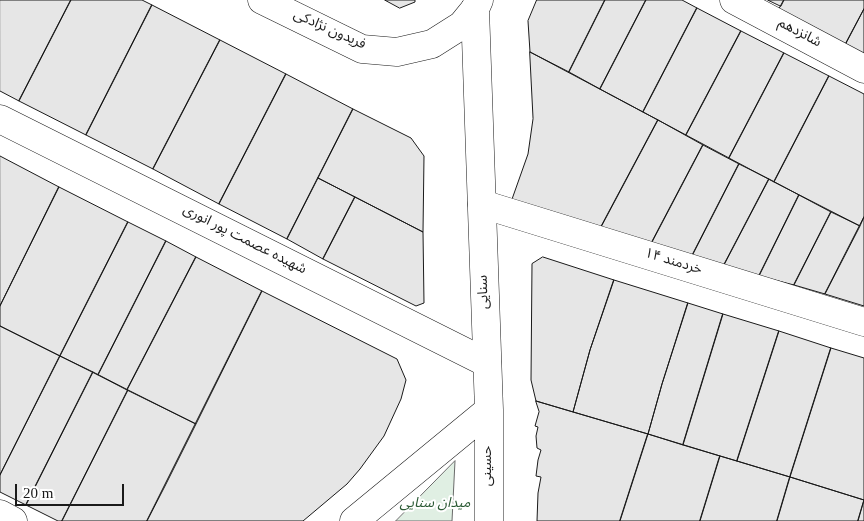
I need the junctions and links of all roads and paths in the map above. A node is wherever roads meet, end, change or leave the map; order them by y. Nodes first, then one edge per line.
1 (262, 0) edge
2 (734, 0) edge
3 (477, 4) edge
4 (864, 69) edge
5 (0, 119) edge
6 (482, 204) junction
7 (864, 322) edge
8 (487, 363) junction
9 (489, 410) junction
10 (0, 514) edge
11 (13, 521) edge
12 (354, 521) edge
13 (489, 521) edge

1 - 3 street, فریدون نژادکی
2 - 4 street, شانزدهم
3 - 6 street, سنایی
5 - 8 street, شهیده عصمت پور انوری
6 - 7 street, خردمند ۱۴
6 - 8 street, سنایی
8 - 9 street, سنایی
9 - 12 street
9 - 13 street, حسینی
10 - 11 street

